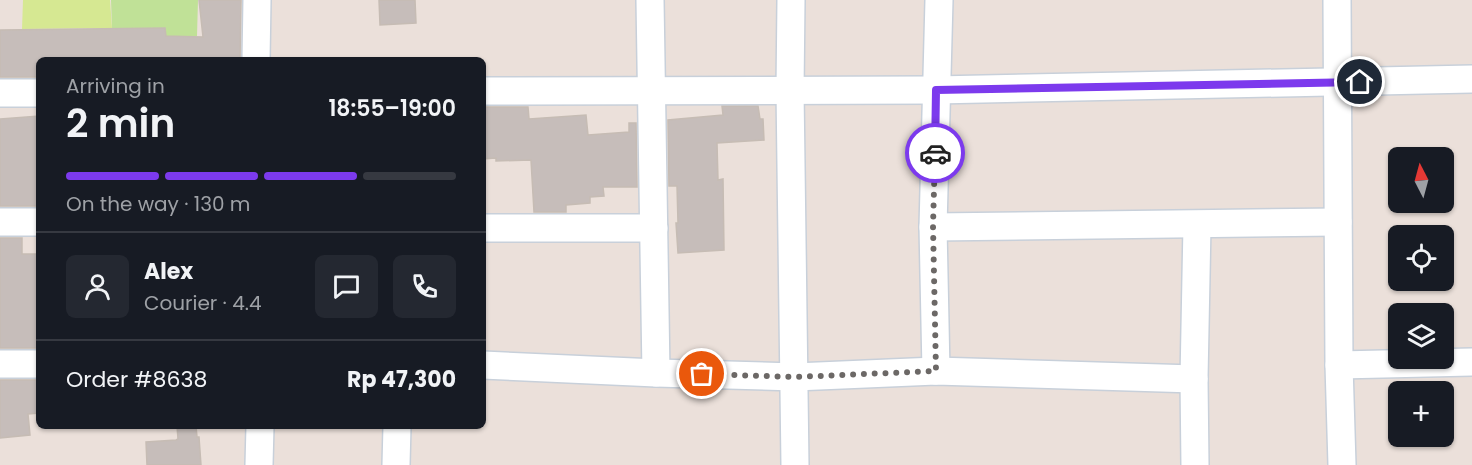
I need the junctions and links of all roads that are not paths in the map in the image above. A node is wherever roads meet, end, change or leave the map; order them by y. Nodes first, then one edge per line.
1 (257, 0) edge
2 (650, 0) edge
3 (791, 0) edge
4 (939, 0) edge
5 (1337, 0) edge
6 (256, 57) edge
7 (1472, 80) edge
8 (1338, 82) junction
9 (652, 90) junction
10 (790, 90) junction
11 (936, 90) junction
12 (486, 91) edge
13 (0, 93) edge
14 (36, 93) edge
15 (0, 222) edge
16 (36, 222) edge
17 (1338, 222) junction
18 (1197, 225) junction
19 (933, 226) junction
20 (486, 228) edge
21 (654, 228) junction
22 (1472, 355) edge
23 (0, 364) edge
24 (36, 364) edge
25 (486, 365) edge
26 (1339, 365) junction
27 (936, 371) junction
28 (656, 373) junction
29 (795, 377) junction
30 (1194, 379) junction
31 (260, 429) edge
32 (397, 429) edge
33 (259, 465) edge
34 (396, 465) edge
35 (795, 465) edge
36 (1195, 465) edge
37 (1342, 465) edge

1 - 6 street
2 - 9 street
3 - 10 street
4 - 11 street
5 - 8 street
7 - 8 street
8 - 11 street
8 - 17 street
9 - 10 street
9 - 12 street
9 - 21 street
10 - 11 street
10 - 29 street
11 - 19 street
13 - 14 street
15 - 16 street
17 - 18 street
17 - 26 street
18 - 19 street
18 - 30 street
19 - 27 street
20 - 21 street
21 - 28 street
22 - 26 street
23 - 24 street
25 - 28 street
26 - 37 street
27 - 29 street
27 - 30 street
28 - 29 street
29 - 35 street
30 - 36 street
31 - 33 street
32 - 34 street

